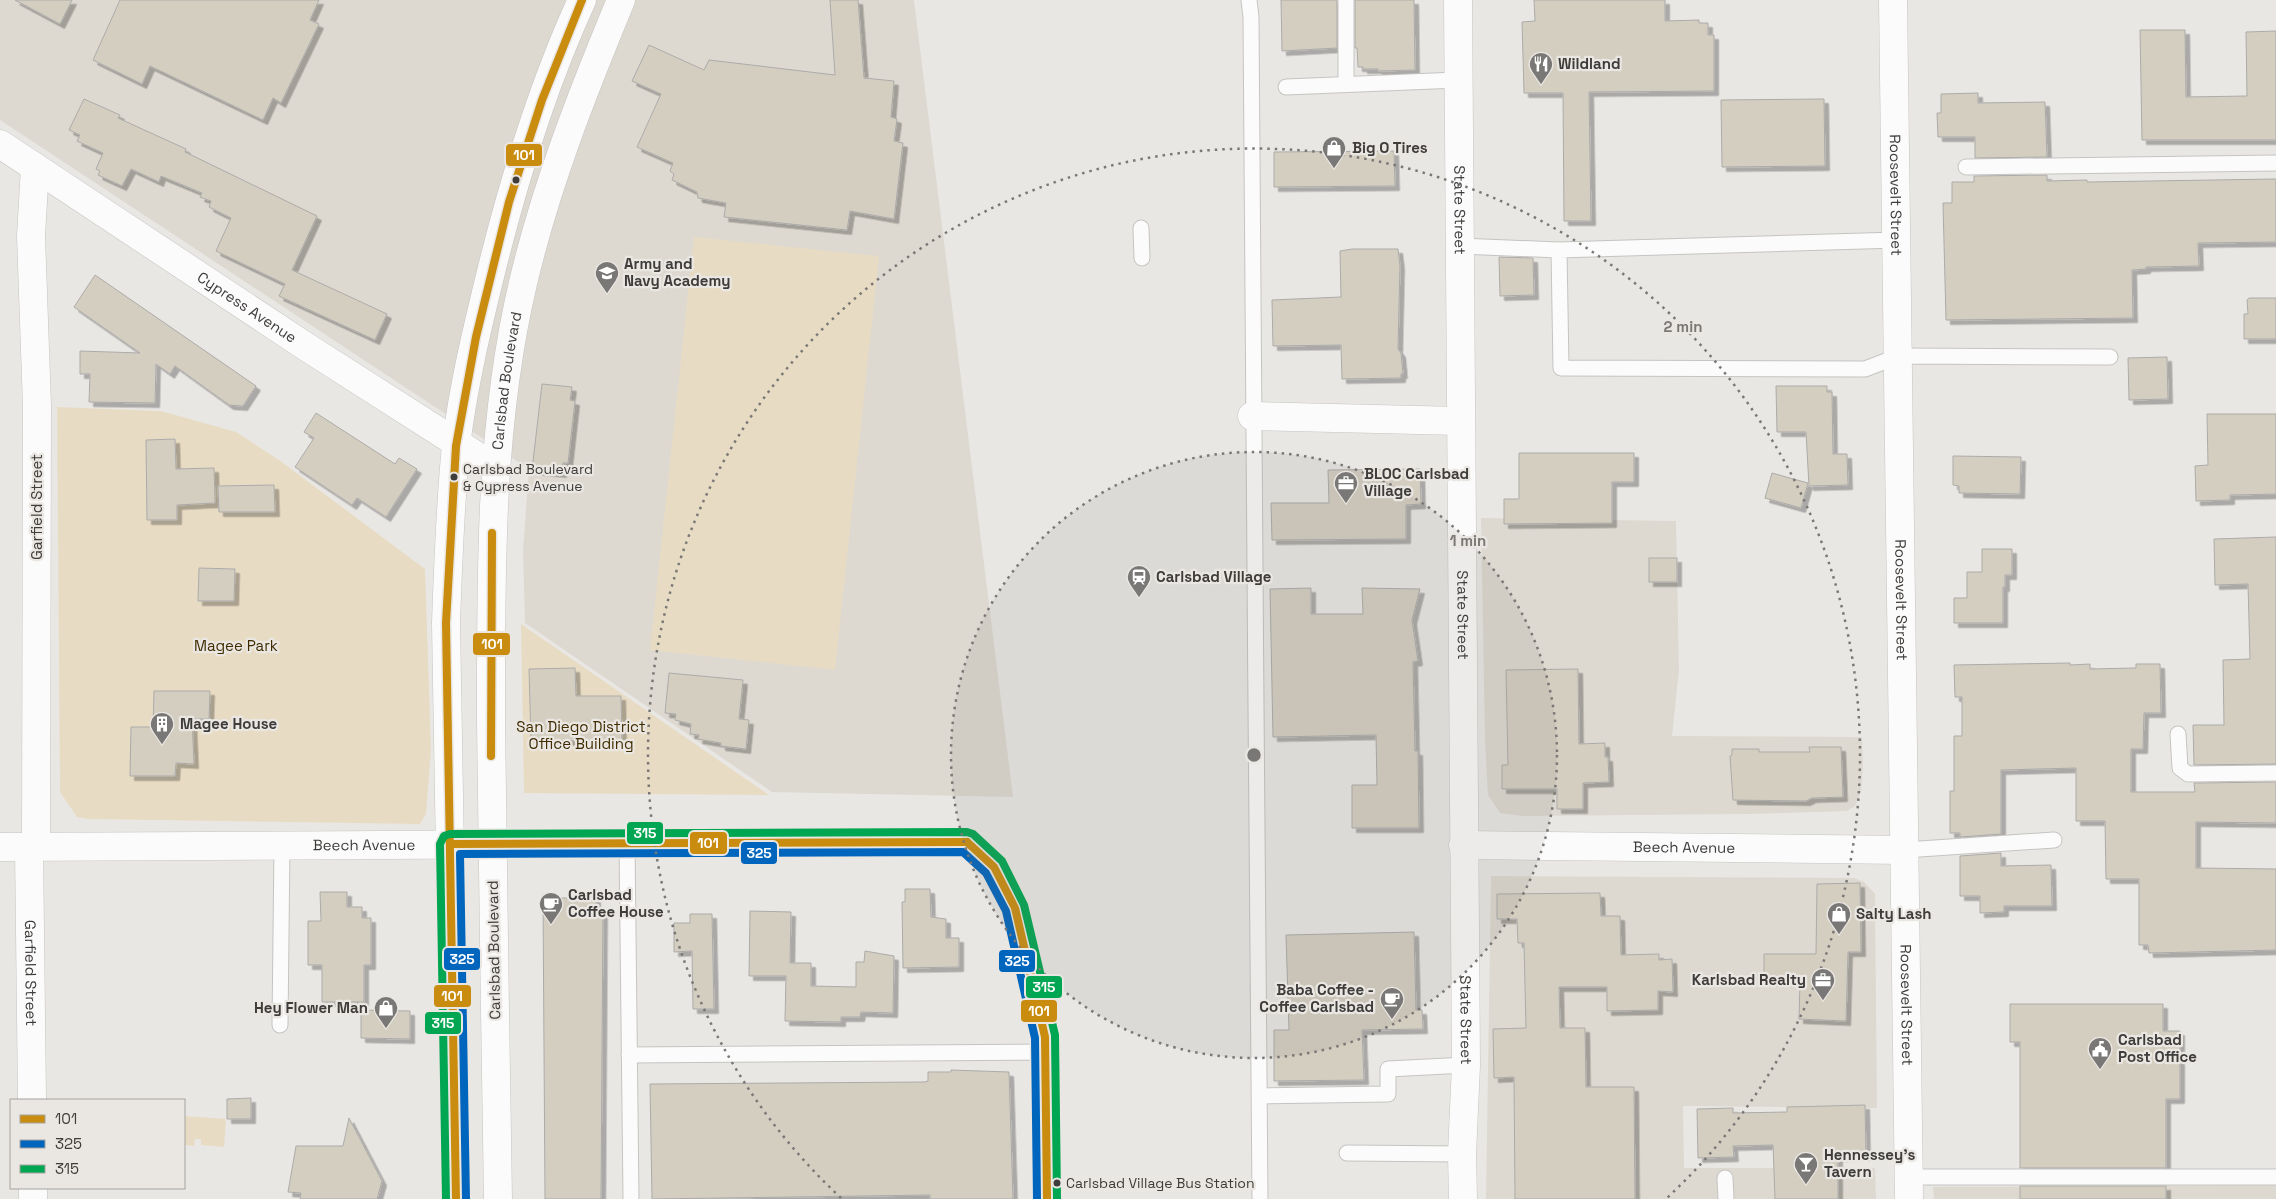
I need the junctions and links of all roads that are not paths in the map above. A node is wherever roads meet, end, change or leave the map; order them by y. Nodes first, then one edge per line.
1 (582, 0) edge
2 (621, 0) edge
3 (1248, 0) edge
4 (1346, 0) edge
5 (1458, 0) edge
6 (1894, 0) edge
7 (1458, 80) junction
8 (1346, 84) junction
9 (1286, 86) dead end
10 (0, 144) edge
11 (2276, 163) edge
12 (35, 167) junction
13 (1966, 167) dead end
14 (1140, 228) dead end
15 (1897, 240) junction
16 (1459, 246) junction
17 (1560, 250) junction
18 (1142, 258) dead end
19 (1899, 356) junction
20 (2110, 357) dead end
21 (1252, 416) junction
22 (1460, 421) junction
23 (456, 444) junction
24 (496, 468) junction
25 (2178, 734) dead end
26 (2276, 773) edge
27 (2054, 840) dead end
28 (450, 844) junction
29 (492, 844) junction
30 (627, 844) junction
31 (282, 845) junction
32 (1464, 845) junction
33 (32, 846) junction
34 (0, 847) edge
35 (1905, 850) junction
36 (280, 1025) dead end
37 (1046, 1052) junction
38 (629, 1055) junction
39 (1466, 1065) junction
40 (1260, 1096) junction
41 (32, 1099) edge
42 (1347, 1153) dead end
43 (1462, 1154) junction
44 (2276, 1176) edge
45 (1726, 1178) dead end
46 (1909, 1188) edge
47 (456, 1199) edge
48 (498, 1199) edge
49 (631, 1199) edge
50 (1047, 1199) edge
51 (1260, 1199) edge
52 (1463, 1199) edge
53 (1726, 1199) edge

1 - 23 street
2 - 24 street, Carlsbad Boulevard
3 - 21 lane
4 - 8 lane
5 - 7 street, State Street
6 - 15 street, Roosevelt Street
7 - 8 lane
7 - 16 street, State Street
8 - 9 lane
10 - 12 street, Cypress Avenue
11 - 13 lane
12 - 23 street, Cypress Avenue
12 - 33 street, Garfield Street
14 - 18 lane
15 - 17 lane
15 - 19 street, Roosevelt Street
16 - 17 lane
16 - 22 street, State Street
17 - 19 lane
19 - 20 lane
19 - 35 street, Roosevelt Street
21 - 22 street
21 - 40 lane
22 - 32 street, State Street
23 - 24 street, Cypress Avenue
23 - 28 street
24 - 29 street, Carlsbad Boulevard
25 - 26 lane
27 - 35 lane
28 - 29 street, Beech Avenue
28 - 31 street, Beech Avenue
28 - 47 street
29 - 30 street, Beech Avenue
29 - 48 street, Carlsbad Boulevard
30 - 37 street, Beech Avenue
30 - 38 lane
31 - 33 street, Beech Avenue
31 - 36 lane
32 - 35 street, Beech Avenue
32 - 39 street, State Street
33 - 34 street, Beech Avenue
33 - 41 street, Garfield Street
35 - 46 street, Roosevelt Street
37 - 38 lane
37 - 50 street
38 - 49 lane
39 - 40 lane
39 - 43 street, State Street
40 - 51 lane
42 - 43 lane
43 - 52 street, State Street
44 - 46 lane
45 - 53 lane

